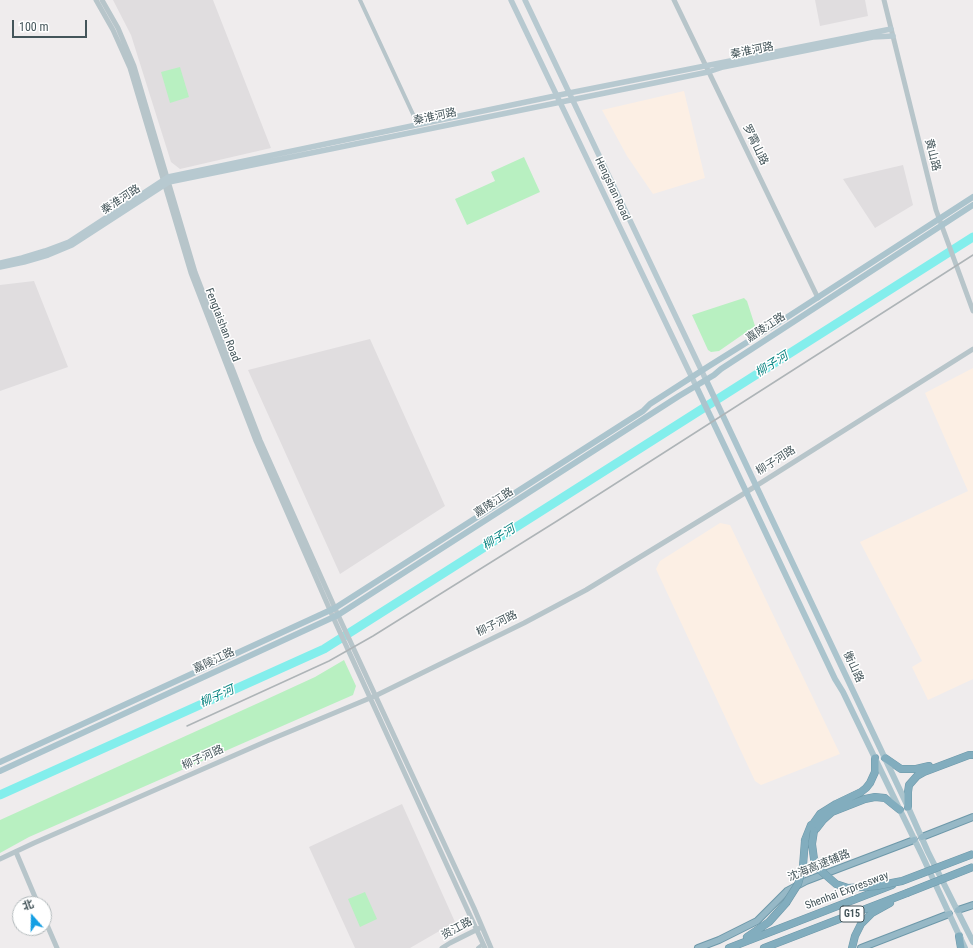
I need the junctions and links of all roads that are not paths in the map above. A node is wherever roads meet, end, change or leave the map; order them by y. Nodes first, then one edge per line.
1 (96, 0) edge
2 (102, 0) edge
3 (360, 0) edge
4 (511, 0) edge
5 (525, 0) edge
6 (674, 0) edge
7 (884, 0) edge
8 (891, 28) junction
9 (892, 36) junction
10 (707, 69) junction
11 (570, 96) junction
12 (558, 99) junction
13 (418, 125) junction
14 (166, 181) junction
15 (973, 197) edge
16 (973, 205) edge
17 (939, 219) junction
18 (941, 225) junction
19 (0, 263) edge
20 (0, 267) edge
21 (818, 298) junction
22 (973, 311) edge
23 (973, 349) edge
24 (702, 371) junction
25 (692, 378) junction
26 (706, 380) junction
27 (696, 386) junction
28 (756, 485) junction
29 (747, 491) junction
30 (332, 609) junction
31 (335, 616) junction
32 (372, 697) junction
33 (973, 751) edge
34 (973, 755) edge
35 (875, 758) junction
36 (885, 758) junction
37 (0, 762) edge
38 (0, 771) edge
39 (908, 807) junction
40 (900, 810) junction
41 (973, 817) edge
42 (922, 837) junction
43 (914, 840) junction
44 (16, 852) junction
45 (973, 854) edge
46 (0, 860) edge
47 (973, 867) edge
48 (902, 881) junction
49 (907, 893) junction
50 (35, 896) edge
51 (973, 905) edge
52 (958, 910) junction
53 (950, 914) junction
54 (480, 928) junction
55 (52, 936) edge
56 (959, 936) junction
57 (973, 942) edge
58 (484, 946) edge
59 (57, 948) edge
60 (442, 948) edge
61 (478, 948) edge
62 (491, 948) edge
63 (698, 948) edge
64 (728, 948) edge
65 (764, 948) edge
66 (852, 948) edge
67 (861, 948) edge
68 (961, 948) edge
69 (965, 948) edge

1 - 14 street, Fengtaishan Road
2 - 14 street, Fengtaishan Road
3 - 13 street
4 - 12 main road, Hengshan Road
5 - 11 main road, Hengshan Road
6 - 10 street, 罗霄山路
7 - 8 street, 黄山路
8 - 9 street, 黄山路
8 - 10 main road, 秦淮河路
9 - 10 main road, 秦淮河路
9 - 17 street, 黄山路
10 - 11 main road, 秦淮河路
10 - 21 street, 罗霄山路
11 - 12 main road, 秦淮河路
11 - 24 main road, Hengshan Road
12 - 13 main road, 秦淮河路
12 - 14 main road, 秦淮河路
12 - 25 main road, Hengshan Road
13 - 14 main road, 秦淮河路
14 - 19 main road, 秦淮河路
14 - 20 main road, 秦淮河路
14 - 30 street, Fengtaishan Road
15 - 17 main road, 嘉陵江路
16 - 18 main road, 嘉陵江路
17 - 18 street, 黄山路
17 - 21 main road, 嘉陵江路
18 - 22 street, 黄山路
18 - 26 main road, 嘉陵江路
21 - 24 main road, 嘉陵江路
23 - 28 street, 柳子河路
24 - 25 main road, 嘉陵江路
24 - 26 main road, Hengshan Road
25 - 27 main road, Hengshan Road
25 - 30 main road, 嘉陵江路
26 - 27 main road, 嘉陵江路
26 - 28 main road, 衡山路
27 - 29 main road
27 - 31 main road, 嘉陵江路
28 - 29 street, 柳子河路
28 - 36 main road, 衡山路
29 - 32 street, 柳子河路
29 - 35 main road
30 - 31 street, Fengtaishan Road
30 - 37 main road, 嘉陵江路
31 - 32 street, Fengtaishan Road
31 - 38 main road, 嘉陵江路
32 - 44 street, 柳子河路
32 - 54 street, Fengtaishan Road
33 - 36 highway
34 - 39 highway
35 - 40 main road
35 - 64 highway, bridge
36 - 39 main road, 衡山路
39 - 42 main road, 衡山路
40 - 43 main road
40 - 48 highway, bridge
41 - 42 highway
42 - 52 main road, 衡山路
43 - 53 main road
43 - 63 highway, 沈海高速辅路
44 - 46 street, 柳子河路
44 - 50 street
45 - 48 highway, Shenhai Expressway / G15, bridge
47 - 49 highway, Shenhai Expressway / G15, bridge
48 - 64 highway, Shenhai Expressway / G15, bridge
49 - 65 highway, Shenhai Expressway / G15
49 - 66 highway
51 - 52 highway
52 - 57 main road, 衡山路
53 - 56 main road
53 - 67 highway
54 - 58 street
54 - 60 street, 资江路
54 - 62 street
55 - 59 street
56 - 68 highway
56 - 69 main road
58 - 61 street

